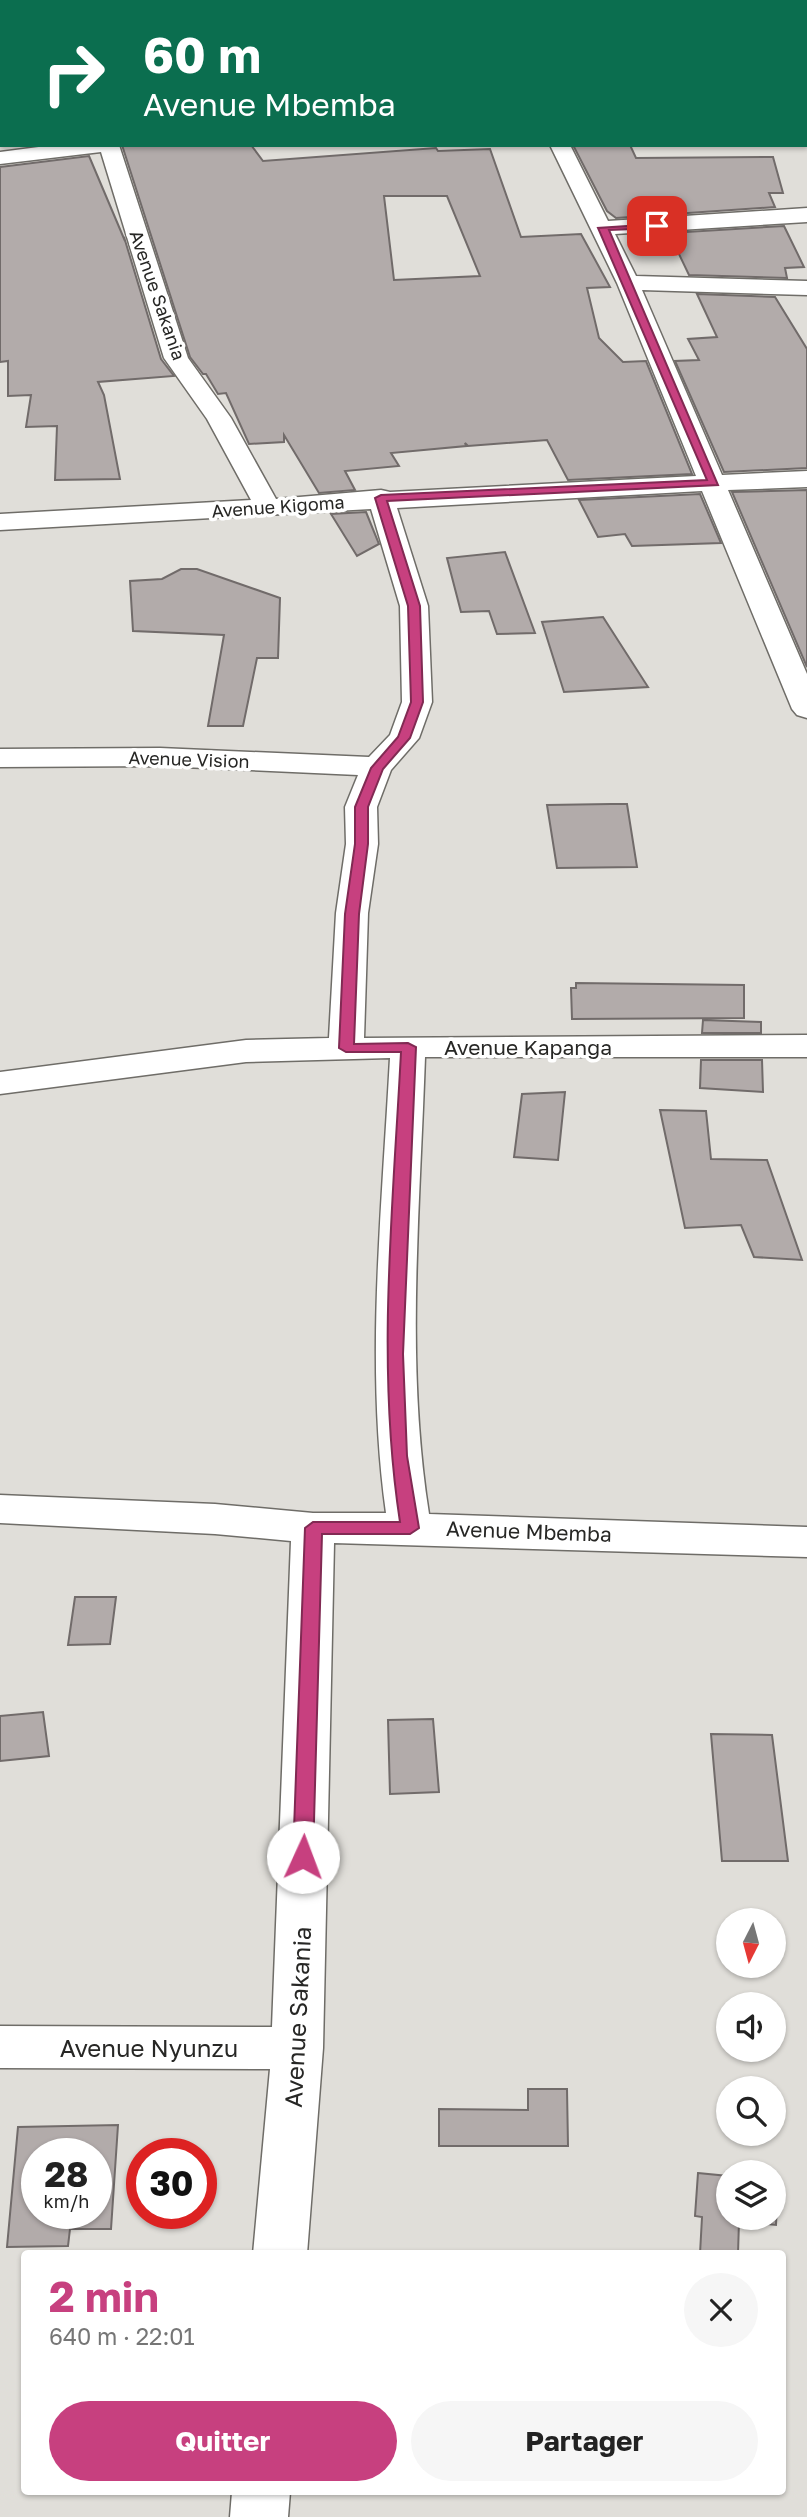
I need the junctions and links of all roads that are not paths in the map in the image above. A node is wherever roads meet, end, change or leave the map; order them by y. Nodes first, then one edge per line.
1 (92, 147) edge
2 (110, 147) edge
3 (560, 147) edge
4 (0, 158) edge
5 (807, 215) edge
6 (603, 228) junction
7 (628, 283) junction
8 (807, 288) edge
9 (807, 479) edge
10 (714, 483) junction
11 (381, 498) junction
12 (268, 508) junction
13 (0, 522) edge
14 (807, 709) edge
15 (0, 758) edge
16 (377, 768) junction
17 (807, 1046) edge
18 (408, 1047) junction
19 (346, 1048) junction
20 (0, 1083) edge
21 (0, 1508) edge
22 (313, 1528) junction
23 (410, 1528) junction
24 (807, 1542) edge
25 (0, 2046) edge
26 (298, 2048) junction
27 (281, 2250) edge
28 (261, 2495) edge
29 (259, 2517) edge

1 - 4 street
2 - 12 street, Avenue Sakania
3 - 6 street
5 - 6 street
6 - 7 street
7 - 8 street
7 - 10 street
9 - 10 street, Avenue Kigoma
10 - 11 street, Avenue Kigoma
10 - 14 street
11 - 12 street, Avenue Kigoma
11 - 16 street
12 - 13 street, Avenue Kigoma
15 - 16 street, Avenue Vision
16 - 19 street
17 - 18 street, Avenue Kapanga
18 - 19 street, Avenue Kapanga
18 - 23 street
19 - 20 street, Avenue Kapanga
21 - 22 street, Avenue Mbemba
22 - 23 street, Avenue Mbemba
22 - 26 street, Avenue Sakania
23 - 24 street, Avenue Mbemba
25 - 26 street, Avenue Nyunzu
26 - 27 street, Avenue Sakania
28 - 29 street

